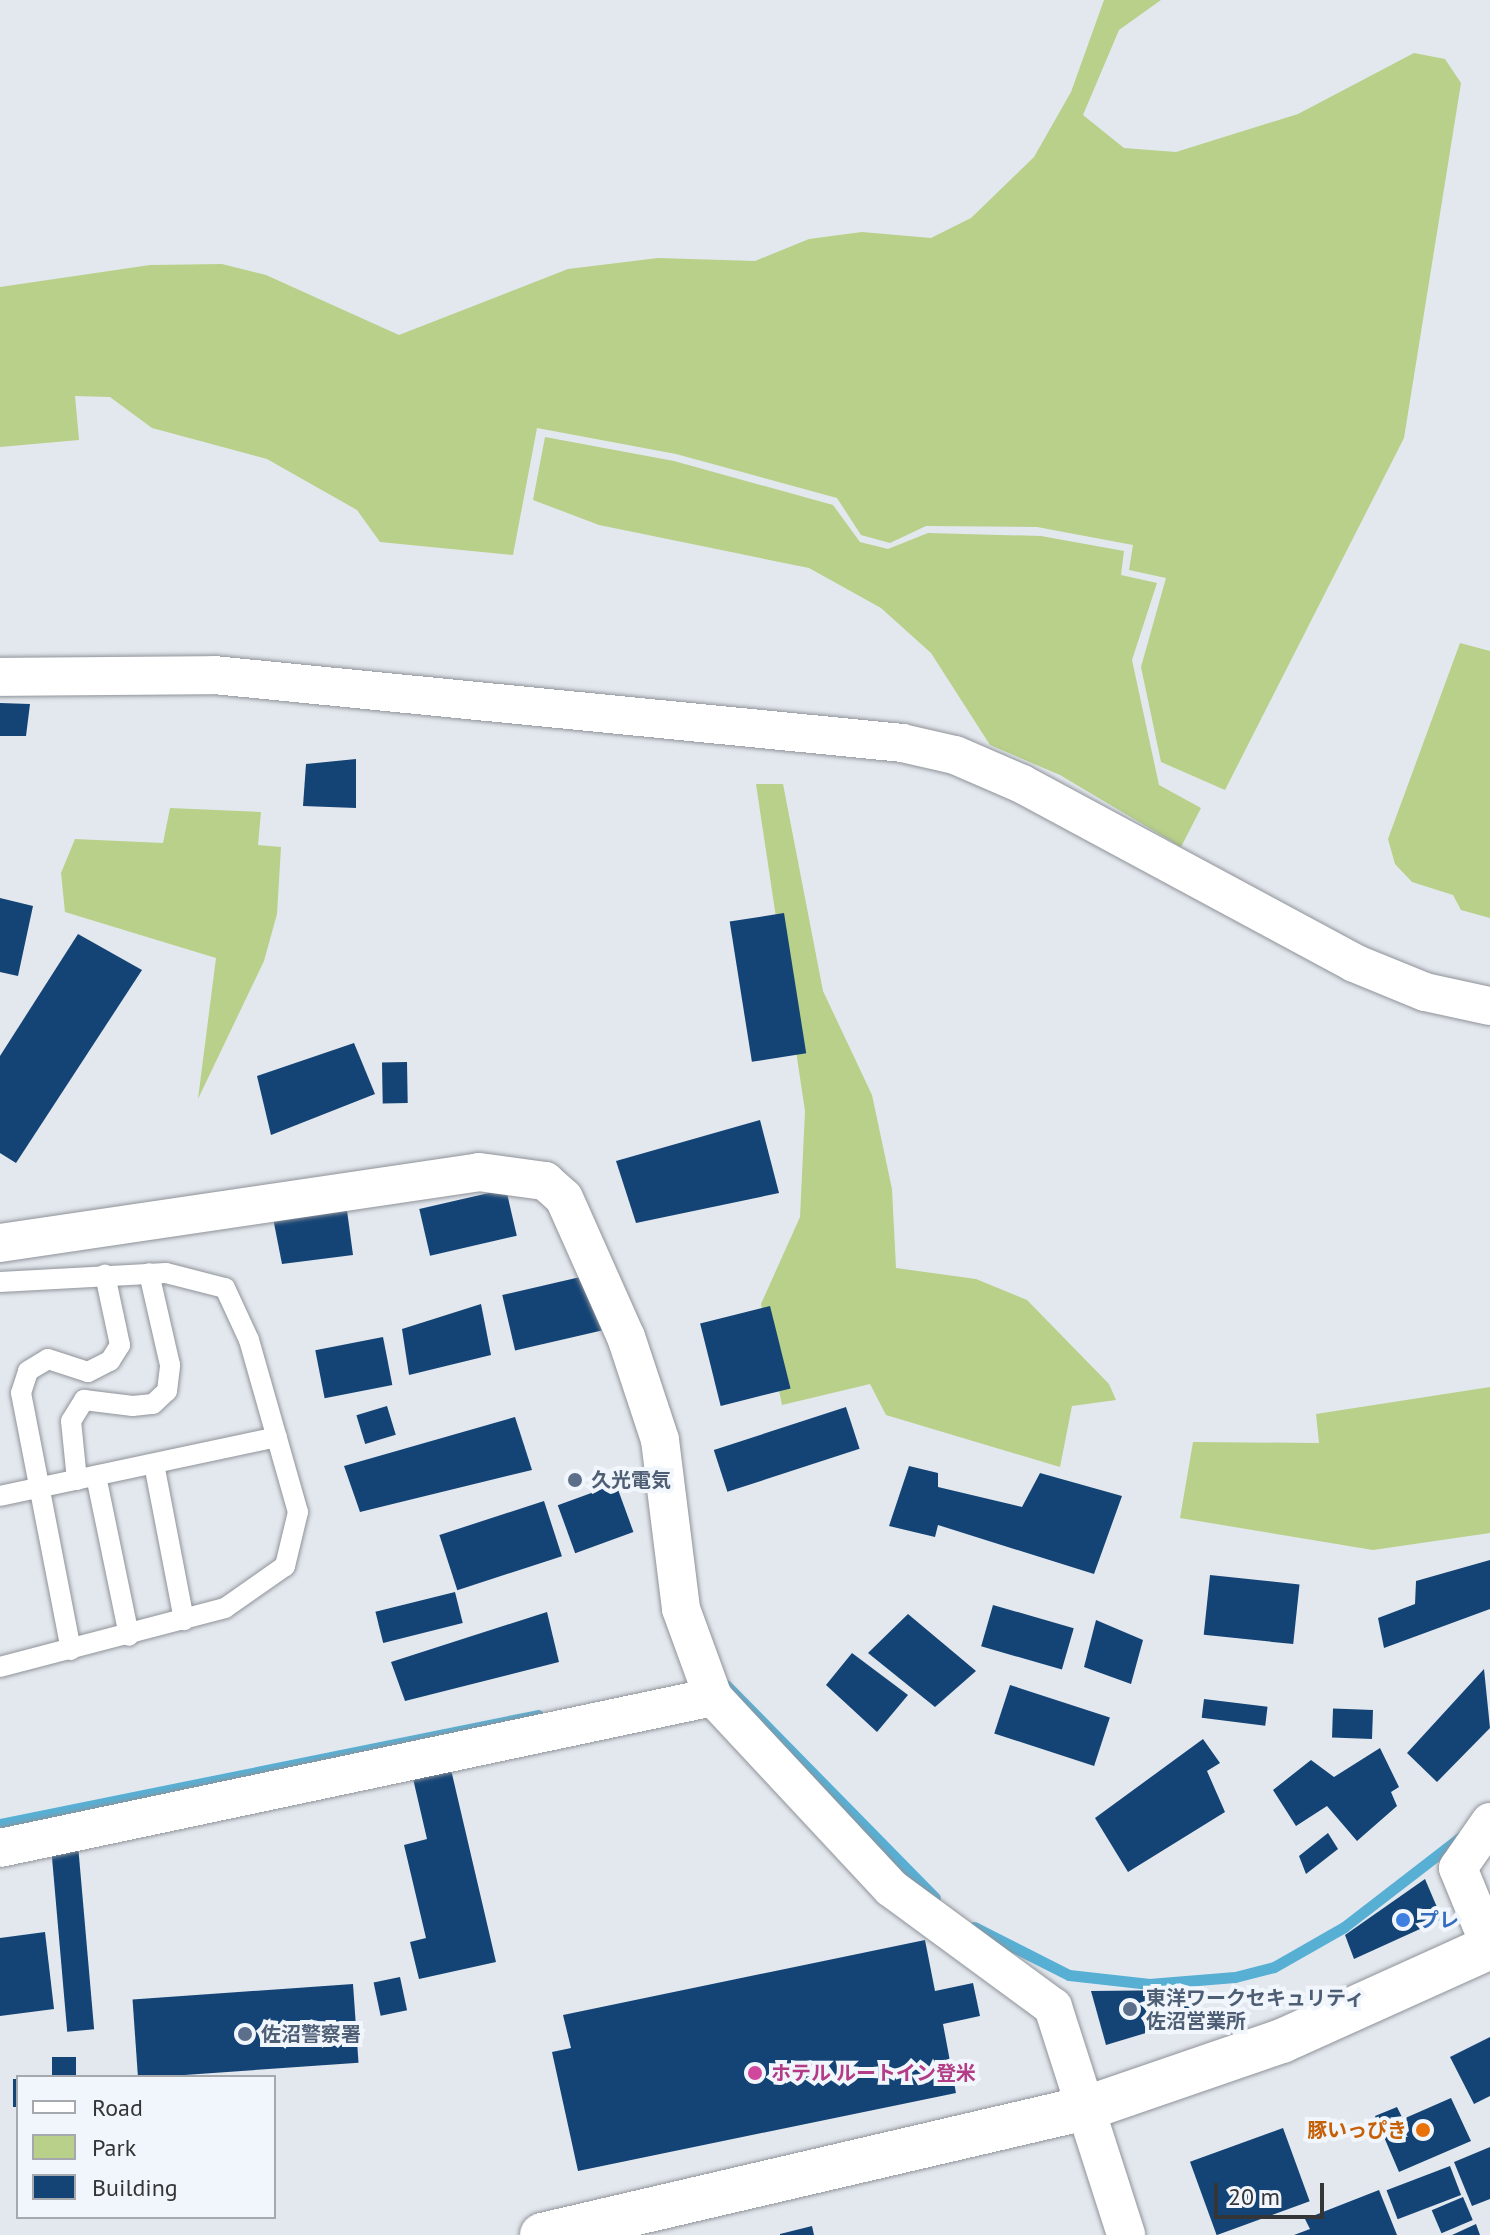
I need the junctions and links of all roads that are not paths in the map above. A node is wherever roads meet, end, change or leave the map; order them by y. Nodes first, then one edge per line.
1 (0, 677) edge
2 (1490, 1006) edge
3 (0, 1243) edge
4 (149, 1273) junction
5 (105, 1275) junction
6 (0, 1282) edge
7 (277, 1437) junction
8 (154, 1464) junction
9 (87, 1478) junction
10 (40, 1488) junction
11 (0, 1496) edge
12 (184, 1620) junction
13 (129, 1636) junction
14 (71, 1650) junction
15 (0, 1666) edge
16 (713, 1697) junction
17 (1490, 1822) edge
18 (0, 1848) edge
19 (1490, 1947) edge
20 (1090, 2107) junction
21 (542, 2235) edge
22 (1126, 2235) edge

1 - 2 street
3 - 16 street
4 - 5 lane
4 - 7 lane
4 - 9 lane
5 - 6 lane
5 - 10 lane
7 - 8 lane
7 - 12 lane
8 - 9 lane
8 - 12 lane
9 - 10 lane
9 - 13 lane
10 - 11 lane
10 - 14 lane
12 - 13 lane
13 - 14 lane
14 - 15 lane
16 - 18 street
16 - 20 street
17 - 19 street
19 - 20 street
20 - 21 street
20 - 22 street

